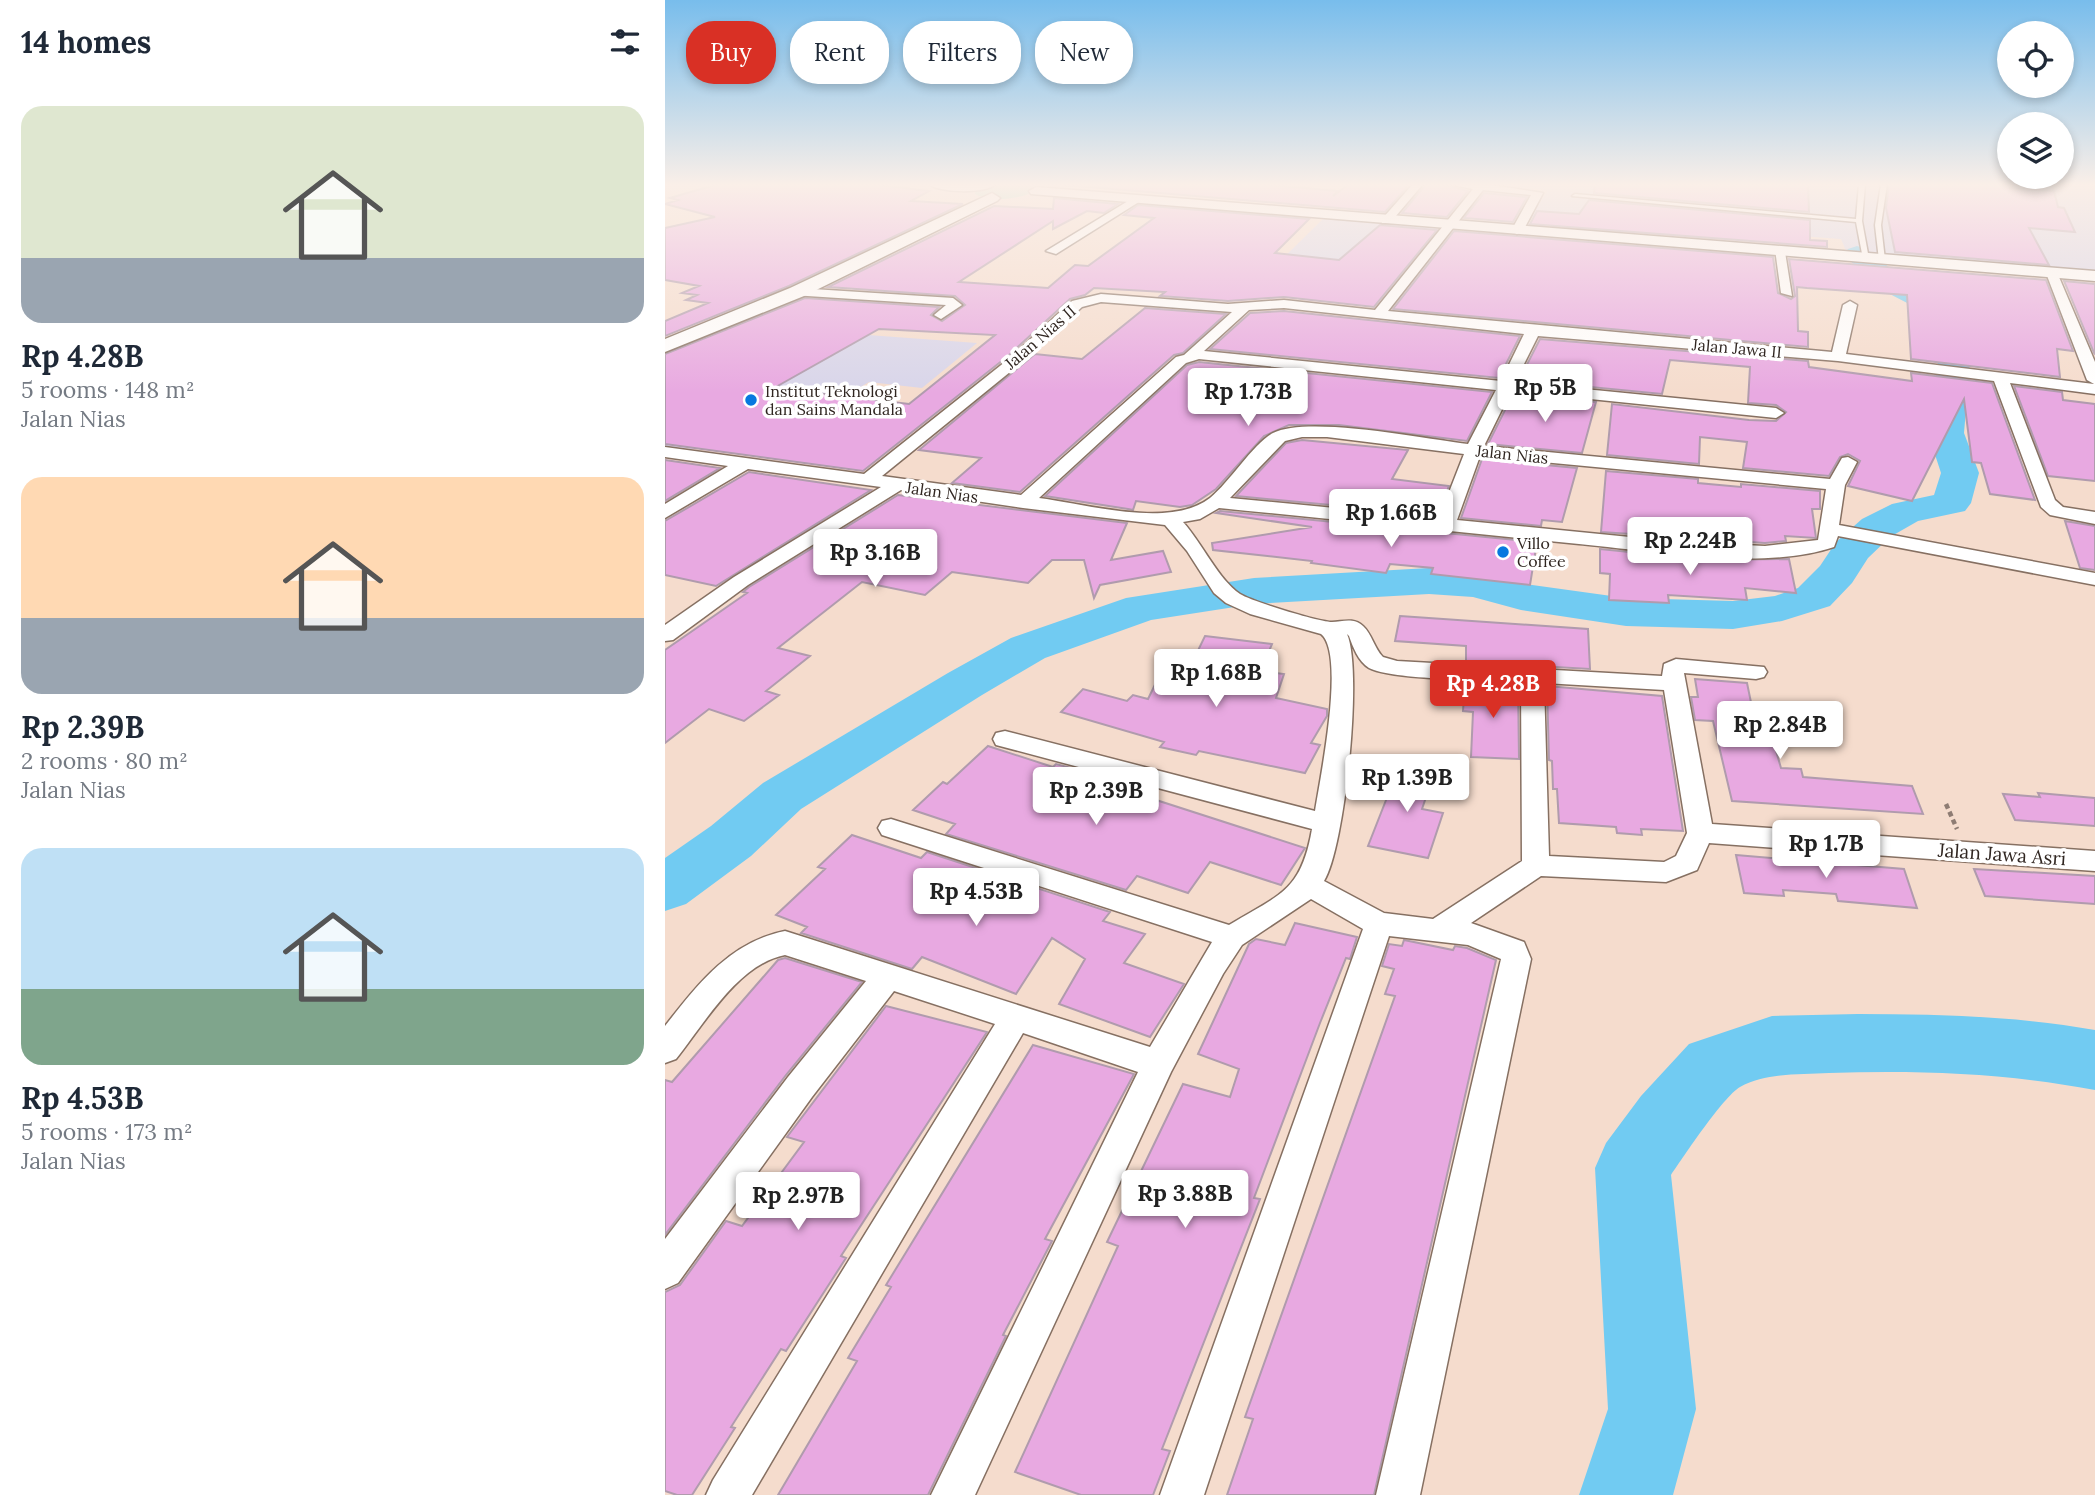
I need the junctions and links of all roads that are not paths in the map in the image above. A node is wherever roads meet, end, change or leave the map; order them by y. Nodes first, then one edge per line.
1 (874, 254) edge
2 (1427, 254) edge
3 (1779, 254) edge
4 (1801, 254) edge
5 (1867, 254) edge
6 (1870, 254) edge
7 (1868, 259) junction
8 (2052, 273) junction
9 (2095, 276) edge
10 (797, 292) junction
11 (1787, 293) dead end
12 (1850, 305) dead end
13 (1245, 307) junction
14 (941, 315) dead end
15 (1378, 315) junction
16 (1533, 331) junction
17 (665, 346) edge
18 (1190, 356) junction
19 (1838, 357) junction
20 (2001, 379) junction
21 (2095, 380) edge
22 (1505, 388) junction
23 (2095, 389) edge
24 (1776, 413) dead end
25 (1474, 450) junction
26 (665, 452) edge
27 (1848, 462) dead end
28 (742, 465) junction
29 (866, 481) junction
30 (1836, 485) junction
31 (895, 486) junction
32 (1216, 502) junction
33 (1023, 503) junction
34 (665, 512) edge
35 (2095, 518) edge
36 (1171, 520) junction
37 (1445, 527) junction
38 (1831, 529) junction
39 (2095, 579) edge
40 (1330, 629) junction
41 (665, 635) edge
42 (1756, 672) dead end
43 (1532, 674) junction
44 (1675, 684) junction
45 (1005, 739) dead end
46 (1326, 823) junction
47 (891, 828) dead end
48 (1700, 833) junction
49 (2095, 861) edge
50 (1536, 866) junction
51 (1307, 884) junction
52 (1379, 924) junction
53 (1439, 929) junction
54 (1232, 937) junction
55 (887, 977) junction
56 (1016, 1017) junction
57 (665, 1049) edge
58 (1159, 1064) junction
59 (665, 1270) edge
60 (728, 1495) edge
61 (953, 1495) edge
62 (1182, 1495) edge
63 (1398, 1495) edge

1 - 10 main road
2 - 15 street
3 - 11 street
4 - 7 main road
5 - 7 lane
6 - 7 lane
7 - 8 main road
8 - 9 main road
8 - 21 street
10 - 14 street
10 - 17 main road
12 - 19 street
13 - 15 street, Jalan Nias II
13 - 18 street
13 - 29 street, Jalan Nias II
15 - 16 street, Jalan Jawa II
16 - 19 street, Jalan Jawa II
16 - 22 street
18 - 22 street
18 - 33 street
19 - 20 street, Jalan Jawa II
20 - 23 street, Jalan Jawa II
20 - 35 street
22 - 24 street
22 - 25 street
25 - 30 street, Jalan Nias
25 - 32 street, Jalan Nias
25 - 37 street
26 - 28 street, Jalan Nias
27 - 30 street
28 - 29 street, Jalan Nias
28 - 34 street
29 - 31 street, Jalan Nias
30 - 38 street
31 - 33 street, Jalan Nias
31 - 41 street
32 - 36 street, Jalan Nias
32 - 37 street
33 - 36 street, Jalan Nias
36 - 40 street
37 - 38 street
38 - 39 street
40 - 43 street
40 - 46 street
42 - 44 street
43 - 44 street
43 - 50 street
44 - 48 street
45 - 46 street
46 - 51 street
47 - 54 street
48 - 49 street, Jalan Jawa Asri
48 - 50 street
50 - 53 street
51 - 52 street
51 - 54 street
52 - 53 street
52 - 62 street
53 - 63 street
54 - 58 street
55 - 56 street
55 - 57 street
55 - 59 street
56 - 58 street
56 - 60 street
58 - 61 street

